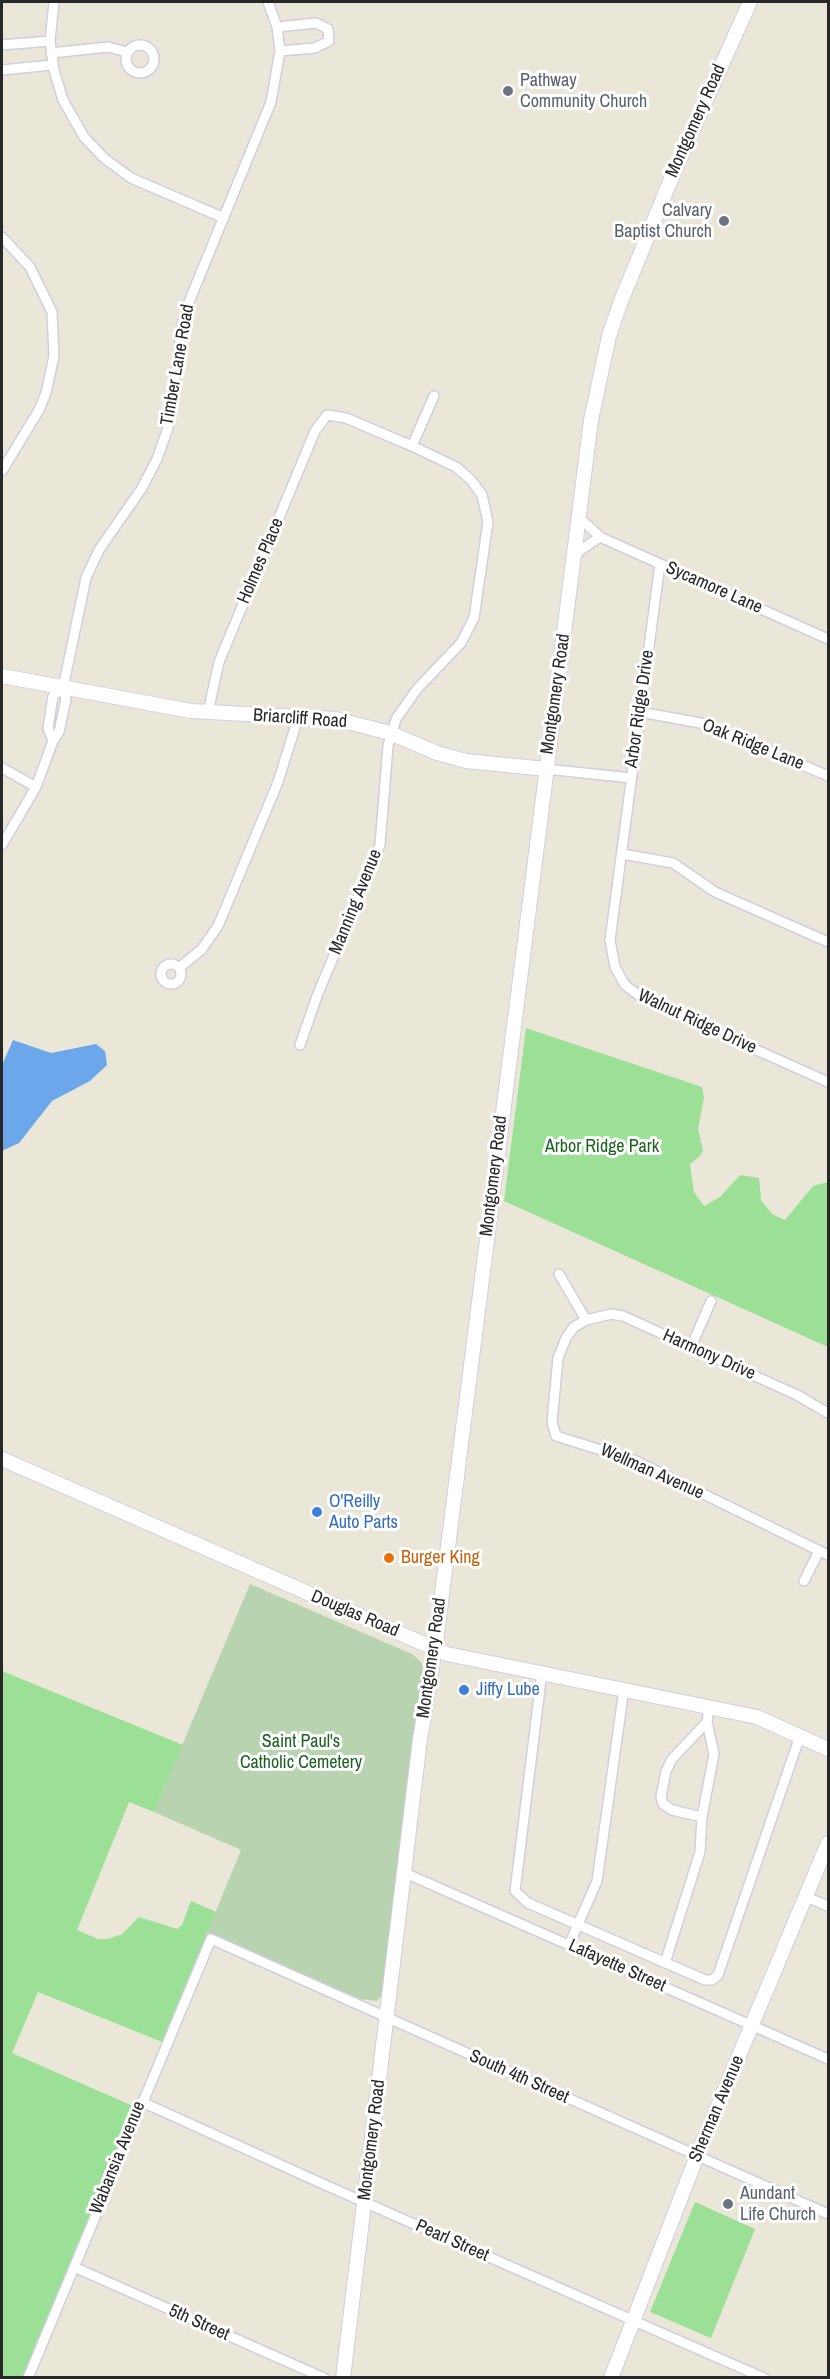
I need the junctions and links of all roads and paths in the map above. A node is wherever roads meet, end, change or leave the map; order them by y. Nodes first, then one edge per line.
1 (54, 2) edge
2 (268, 2) edge
3 (750, 2) edge
4 (277, 27) junction
5 (50, 41) junction
6 (2, 45) edge
7 (280, 51) junction
8 (127, 52) dead end
9 (51, 53) junction
10 (52, 64) junction
11 (2, 70) edge
12 (224, 218) junction
13 (2, 237) edge
14 (434, 396) dead end
15 (327, 415) joint
16 (412, 446) junction
17 (2, 471) edge
18 (580, 518) junction
19 (600, 537) junction
20 (575, 558) junction
21 (660, 564) junction
22 (828, 639) edge
23 (2, 676) edge
24 (63, 688) junction
25 (208, 712) junction
26 (640, 712) junction
27 (298, 718) junction
28 (390, 733) junction
29 (2, 768) edge
30 (546, 769) junction
31 (828, 776) edge
32 (631, 778) junction
33 (36, 787) junction
34 (2, 845) edge
35 (622, 854) junction
36 (828, 942) edge
37 (179, 968) dead end
38 (300, 1045) dead end
39 (828, 1082) edge
40 (559, 1274) dead end
41 (711, 1301) dead end
42 (586, 1320) junction
43 (691, 1347) junction
44 (828, 1413) edge
45 (2, 1459) edge
46 (819, 1551) junction
47 (828, 1555) edge
48 (804, 1581) dead end
49 (435, 1648) junction
50 (542, 1672) junction
51 (624, 1689) junction
52 (709, 1707) junction
53 (707, 1722) junction
54 (800, 1736) junction
55 (828, 1749) edge
56 (702, 1817) junction
57 (828, 1843) edge
58 (405, 1873) junction
59 (806, 1897) junction
60 (828, 1906) edge
61 (578, 1924) junction
62 (211, 1939) joint
63 (569, 1945) junction
64 (665, 1963) junction
65 (387, 2019) junction
66 (752, 2025) junction
67 (828, 2059) edge
68 (142, 2102) junction
69 (697, 2156) junction
70 (364, 2202) junction
71 (828, 2214) edge
72 (74, 2267) junction
73 (633, 2319) junction
74 (28, 2378) edge
75 (324, 2378) edge
76 (342, 2378) edge
77 (610, 2378) edge
78 (764, 2378) edge

1 - 5 street
2 - 4 street, Timber Lane Road
3 - 18 street, Montgomery Road
4 - 7 street, Timber Lane Road
4 - 7 street
5 - 6 street
5 - 9 street
7 - 12 street, Timber Lane Road
8 - 9 street
9 - 10 street
10 - 11 street
10 - 12 street
12 - 24 street, Timber Lane Road
13 - 17 street
14 - 16 street
15 - 16 street, Manning Avenue
15 - 25 street, Holmes Place
16 - 28 street, Manning Avenue
18 - 19 street, Sycamore Lane
18 - 20 street, Montgomery Road
19 - 20 street
19 - 21 street, Sycamore Lane
20 - 30 street, Montgomery Road
21 - 22 street, Sycamore Lane
21 - 26 street, Arbor Ridge Drive
23 - 24 street, Briarcliff Road
24 - 25 street, Briarcliff Road
24 - 33 street, Timber Lane Road
25 - 27 street, Briarcliff Road
26 - 31 street, Oak Ridge Lane
26 - 32 street, Arbor Ridge Drive
27 - 28 street, Briarcliff Road
27 - 37 street
28 - 30 street, Briarcliff Road
28 - 38 street, Manning Avenue
29 - 33 street
30 - 32 street, Briarcliff Road
30 - 49 street, Montgomery Road
32 - 35 street, Arbor Ridge Drive
33 - 34 street, Timber Lane Road
35 - 36 street
35 - 39 street, Walnut Ridge Drive
40 - 42 street
41 - 43 street
42 - 43 street, Harmony Drive
42 - 46 street, Wellman Avenue
43 - 44 street, Harmony Drive
45 - 49 street, Douglas Road
46 - 47 street, Wellman Avenue
46 - 48 street
49 - 50 street, Douglas Road
49 - 58 street, Montgomery Road
50 - 51 street, Douglas Road
50 - 61 street
51 - 52 street, Douglas Road
51 - 61 street
52 - 53 street
52 - 54 street, Douglas Road
53 - 56 street
53 - 56 street
54 - 55 street, Douglas Road
54 - 64 street
56 - 64 street
57 - 59 street, Sherman Avenue
58 - 63 street, Lafayette Street
58 - 65 street, Montgomery Road
59 - 60 street
59 - 66 street, Sherman Avenue
61 - 63 street
61 - 64 street
62 - 65 street, South 4th Street
62 - 68 street, Wabansia Avenue
63 - 66 street, Lafayette Street
65 - 69 street, South 4th Street
65 - 70 street, Montgomery Road
66 - 67 street, Lafayette Street
66 - 69 street, Sherman Avenue
68 - 70 street, Pearl Street
68 - 72 street, Wabansia Avenue
69 - 71 street, South 4th Street
69 - 73 street, Sherman Avenue
70 - 73 street, Pearl Street
70 - 76 street, Montgomery Road
72 - 74 street, Wabansia Avenue
72 - 75 street, 5th Street
73 - 77 street, Sherman Avenue
73 - 78 street, Pearl Street

